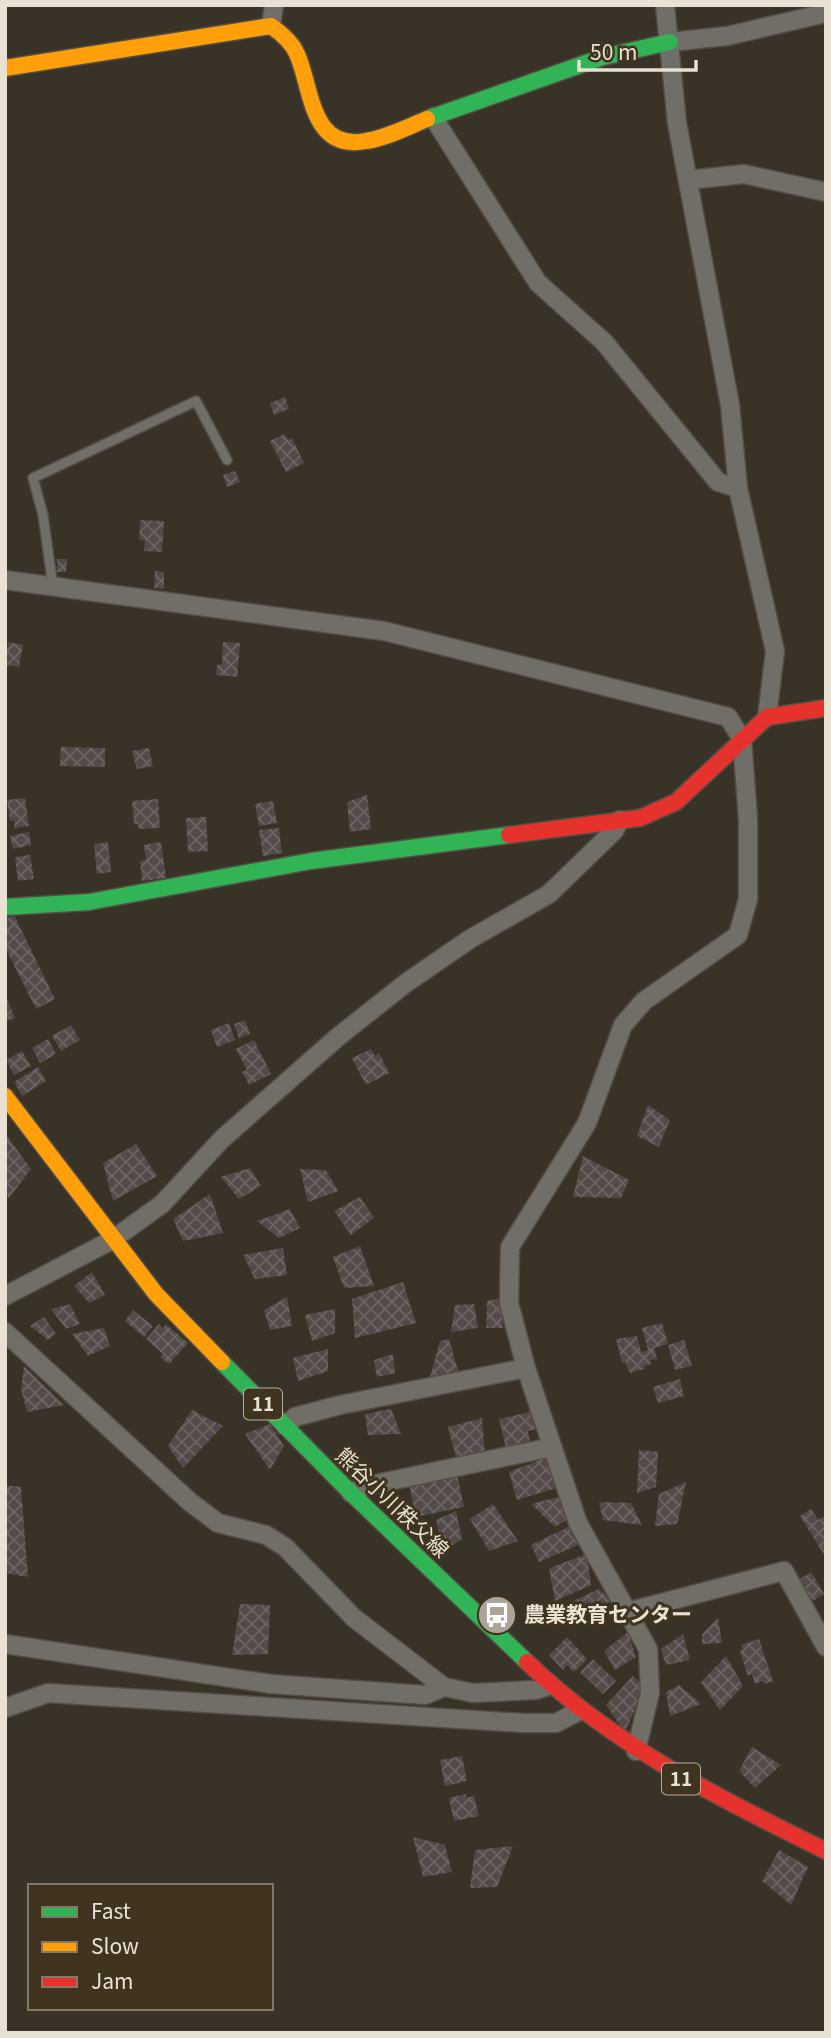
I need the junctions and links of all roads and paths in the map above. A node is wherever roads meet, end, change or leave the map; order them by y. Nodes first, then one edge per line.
1 (275, 5) edge
2 (665, 5) edge
3 (826, 13) edge
4 (271, 26) junction
5 (670, 42) junction
6 (5, 68) edge
7 (433, 117) junction
8 (688, 180) junction
9 (826, 192) edge
10 (227, 460) dead end
11 (738, 488) junction
12 (5, 580) edge
13 (52, 587) junction
14 (826, 708) edge
15 (767, 717) junction
16 (742, 739) junction
17 (620, 820) junction
18 (5, 907) edge
19 (5, 1096) edge
20 (113, 1240) junction
21 (5, 1296) edge
22 (5, 1332) edge
23 (526, 1368) junction
24 (285, 1426) junction
25 (552, 1447) junction
26 (351, 1493) junction
27 (627, 1612) junction
28 (5, 1644) edge
29 (826, 1647) edge
30 (551, 1685) junction
31 (444, 1687) junction
32 (5, 1707) edge
33 (579, 1711) junction
34 (636, 1751) junction
35 (826, 1851) edge

1 - 4 street
2 - 5 street
3 - 5 street
4 - 6 street
4 - 7 street
5 - 7 street
5 - 8 street
7 - 11 street
8 - 9 street
8 - 11 street
10 - 13 lane
11 - 15 street
12 - 13 street
13 - 16 street
14 - 15 street
15 - 16 street
16 - 17 street
16 - 23 street
17 - 18 street
17 - 20 street
19 - 20 street, 熊谷小川秩父線 / 11
20 - 21 street
20 - 24 street, 熊谷小川秩父線 / 11
22 - 31 street
23 - 24 street
23 - 25 street
24 - 26 street, 熊谷小川秩父線 / 11
25 - 26 street
25 - 27 street
26 - 30 street, 熊谷小川秩父線 / 11
27 - 29 street
27 - 34 street
28 - 31 street
30 - 31 street
30 - 33 street, 熊谷小川秩父線 / 11
32 - 33 street
33 - 34 street, 熊谷小川秩父線 / 11
34 - 35 street, 熊谷小川秩父線 / 11

